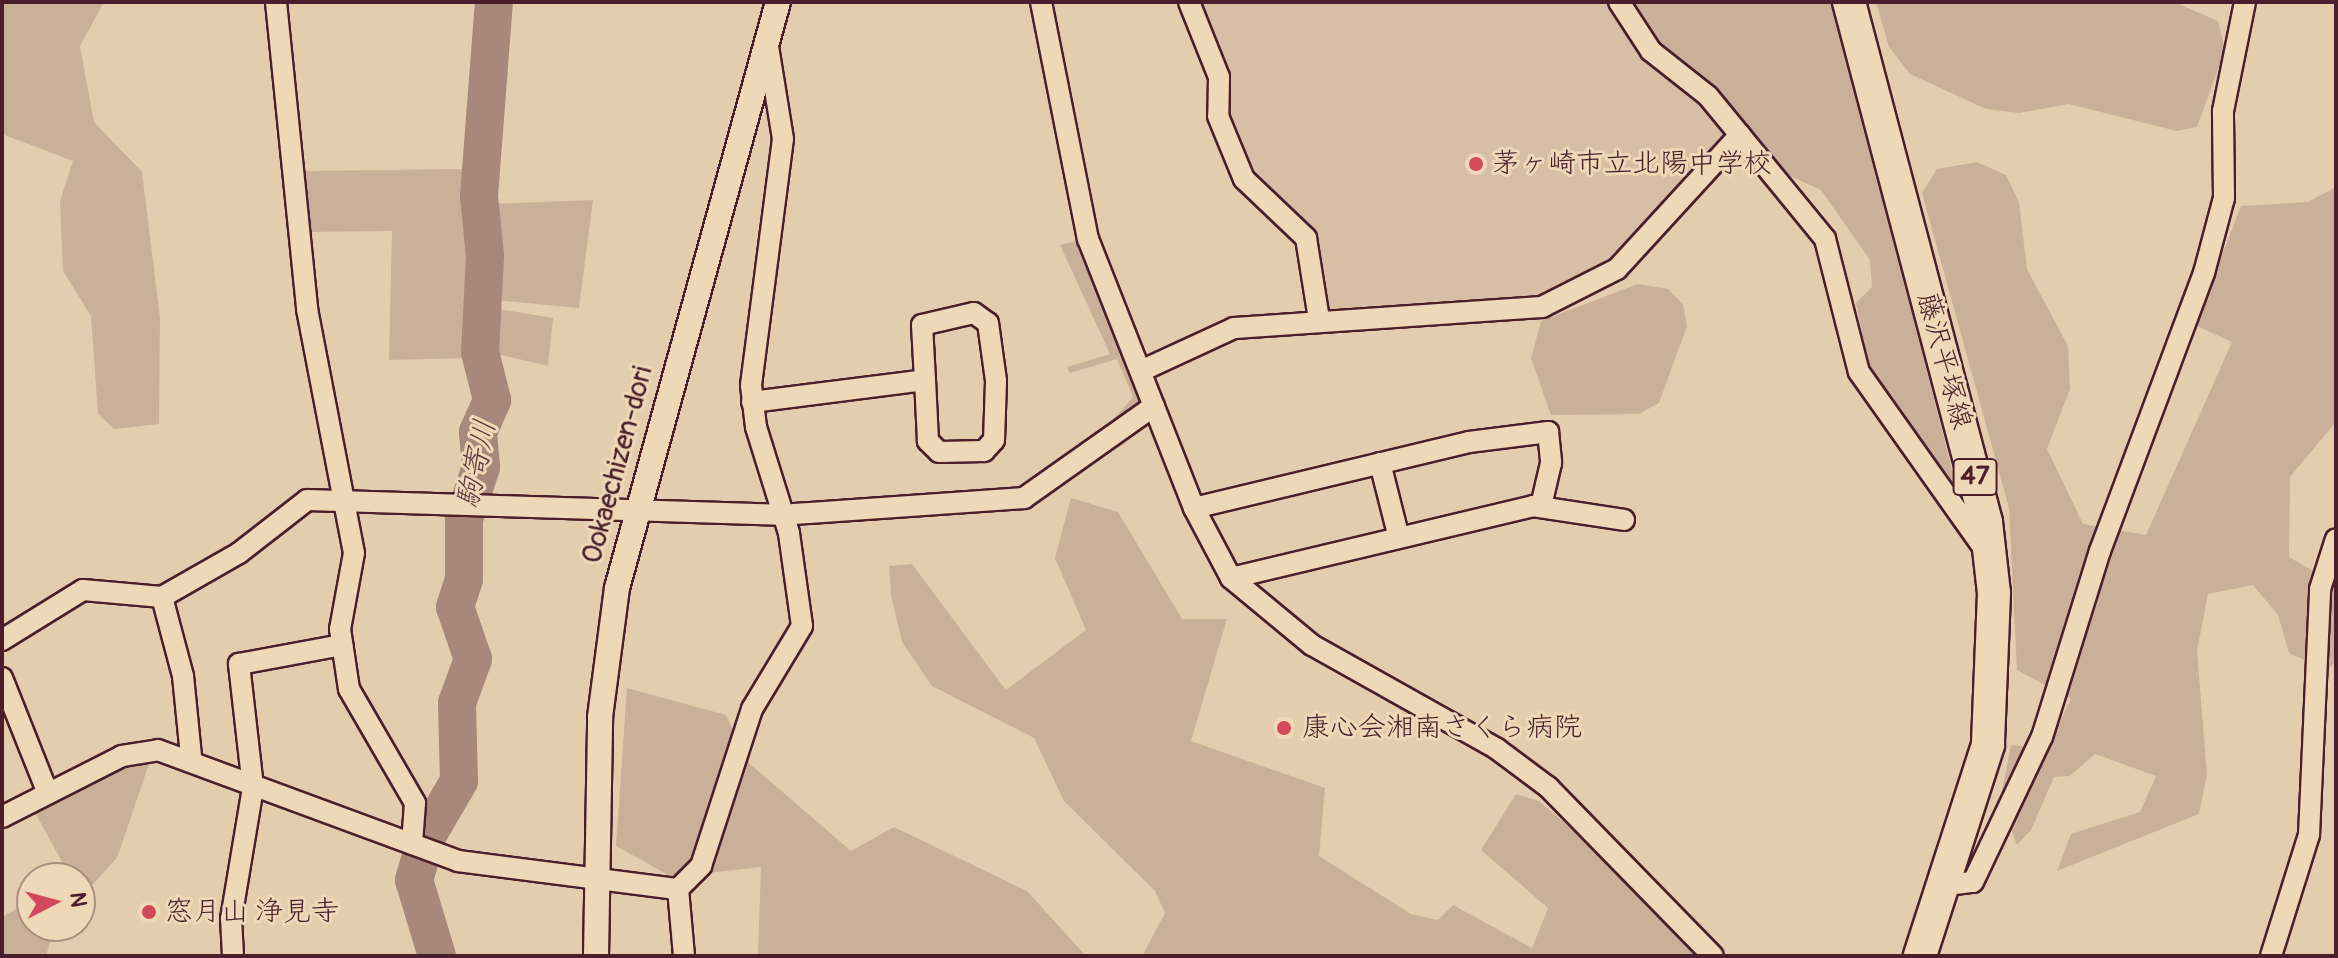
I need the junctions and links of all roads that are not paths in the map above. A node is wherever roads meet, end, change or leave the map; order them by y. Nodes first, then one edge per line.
1 (276, 2) edge
2 (778, 2) edge
3 (1041, 2) edge
4 (1189, 2) edge
5 (1619, 2) edge
6 (1849, 2) edge
7 (2245, 2) edge
8 (767, 40) junction
9 (1740, 135) junction
10 (1319, 319) junction
11 (1141, 371) junction
12 (925, 380) junction
13 (752, 402) junction
14 (1154, 406) junction
15 (1380, 463) junction
16 (341, 499) junction
17 (1541, 506) junction
18 (1194, 508) junction
19 (634, 512) junction
20 (780, 515) junction
21 (1624, 520) dead end
22 (1399, 538) junction
23 (2336, 539) edge
24 (1990, 558) junction
25 (1231, 578) junction
26 (162, 597) junction
27 (2, 640) edge
28 (342, 645) junction
29 (2, 678) edge
30 (191, 756) junction
31 (253, 787) junction
32 (47, 791) junction
33 (2, 817) edge
34 (419, 847) junction
35 (596, 882) junction
36 (1947, 885) junction
37 (678, 889) junction
38 (233, 956) edge
39 (596, 956) edge
40 (684, 956) edge
41 (1713, 956) edge
42 (1920, 956) edge
43 (2271, 956) edge

1 - 16 street
2 - 8 street, Ookaechizen-dori
3 - 11 street
4 - 10 street
5 - 9 street
6 - 24 main road, 藤沢平塚線 / 47
7 - 36 street
8 - 13 street
8 - 19 street, Ookaechizen-dori
9 - 10 street
9 - 24 street
10 - 11 street
11 - 14 street
12 - 12 street
12 - 13 street
13 - 20 street
14 - 18 street
14 - 20 street
15 - 17 street
15 - 18 street
15 - 22 street
16 - 19 street
16 - 26 street
16 - 28 street
17 - 21 street
17 - 22 street
18 - 25 street
19 - 20 street
19 - 35 street, Ookaechizen-dori
20 - 37 street
22 - 25 street
23 - 43 street
24 - 36 main road, 藤沢平塚線 / 47
25 - 41 street
26 - 27 street
26 - 30 street
28 - 31 street
28 - 34 street
29 - 32 street
30 - 31 street
30 - 32 street
31 - 34 street
31 - 38 street
32 - 33 street
34 - 35 street
35 - 37 street
35 - 39 street, Ookaechizen-dori
36 - 42 main road, 藤沢平塚線 / 47
37 - 40 street

